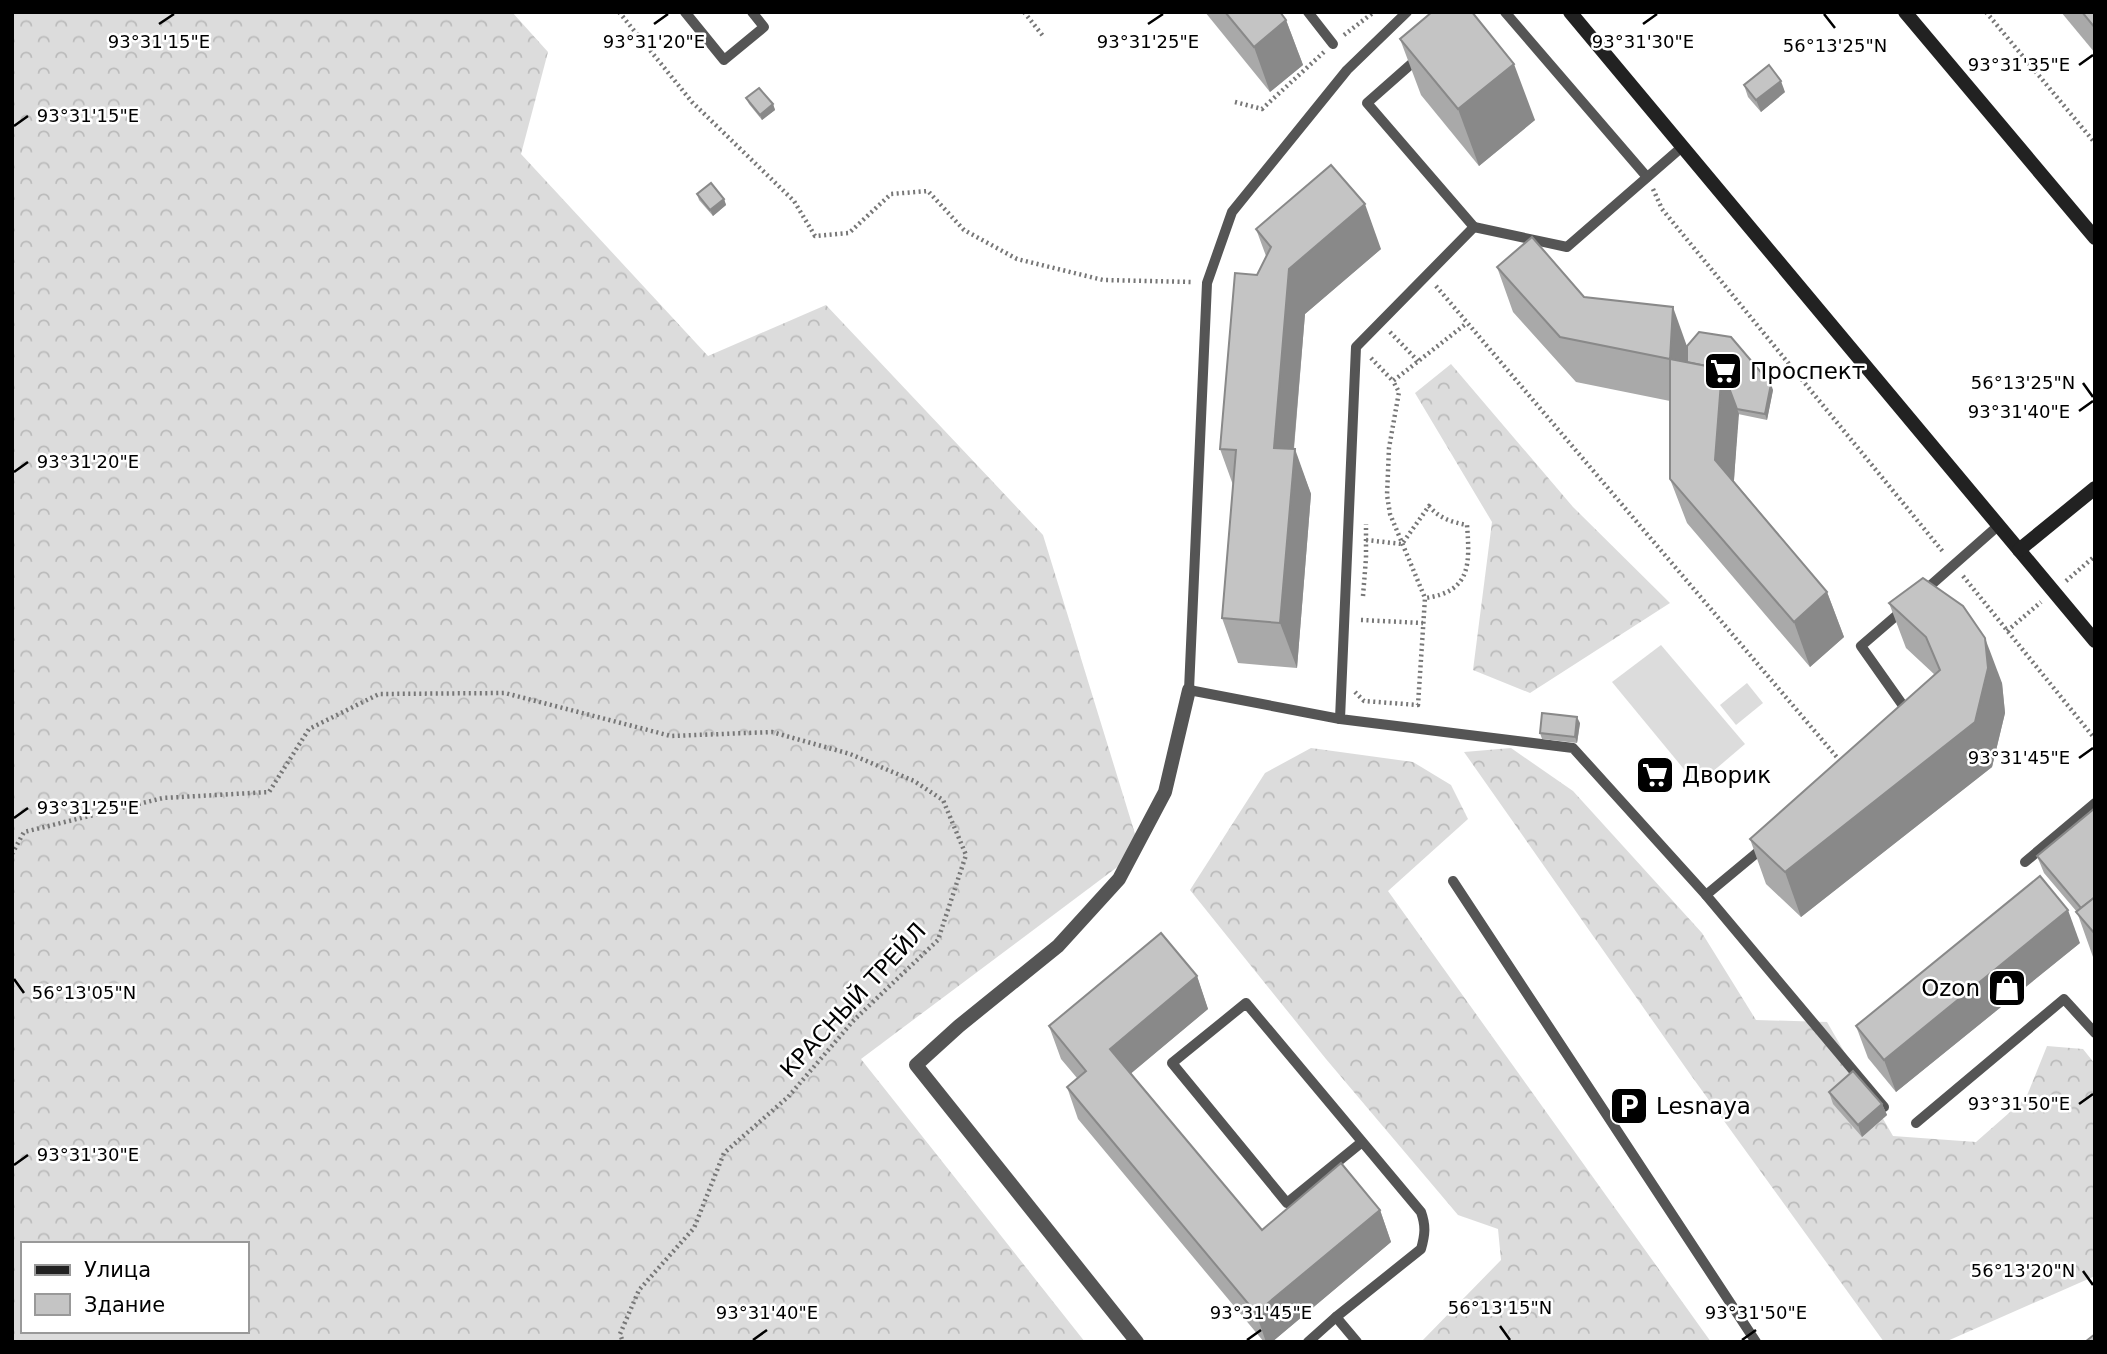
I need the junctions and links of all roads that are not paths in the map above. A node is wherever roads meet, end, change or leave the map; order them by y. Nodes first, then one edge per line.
1 (685, 12) edge
2 (752, 12) edge
3 (1308, 12) edge
4 (1407, 12) edge
5 (1505, 12) edge
6 (1570, 12) edge
7 (1905, 12) edge
8 (1334, 44) road end
9 (1427, 51) edge
10 (1682, 146) junction
11 (1647, 177) junction
12 (1474, 227) junction
13 (2095, 238) edge
14 (2095, 488) edge
15 (1999, 525) junction
16 (2019, 550) junction
17 (2095, 641) edge
18 (1189, 690) junction
19 (1340, 719) junction
20 (1915, 722) edge
21 (2095, 803) edge
22 (1776, 837) edge
23 (2025, 862) dead end
24 (1453, 881) dead end
25 (1706, 895) junction
26 (2095, 1034) edge
27 (1884, 1107) edge
28 (1916, 1123) dead end
29 (1362, 1142) junction
30 (1336, 1317) junction
31 (1137, 1342) edge
32 (1308, 1342) edge
33 (1357, 1342) edge
34 (1756, 1342) edge

1 - 2 lane
3 - 8 lane
4 - 18 lane
5 - 11 lane
6 - 10 main road
7 - 13 main road
9 - 12 lane
10 - 11 lane
10 - 15 main road
11 - 12 lane
12 - 19 lane
14 - 16 main road
15 - 16 main road
15 - 20 lane
16 - 17 main road
18 - 19 lane
18 - 31 street
19 - 25 lane
21 - 23 lane
22 - 25 lane
24 - 34 lane
25 - 27 lane
26 - 28 lane
29 - 29 lane
29 - 30 lane
30 - 32 lane
30 - 33 lane

